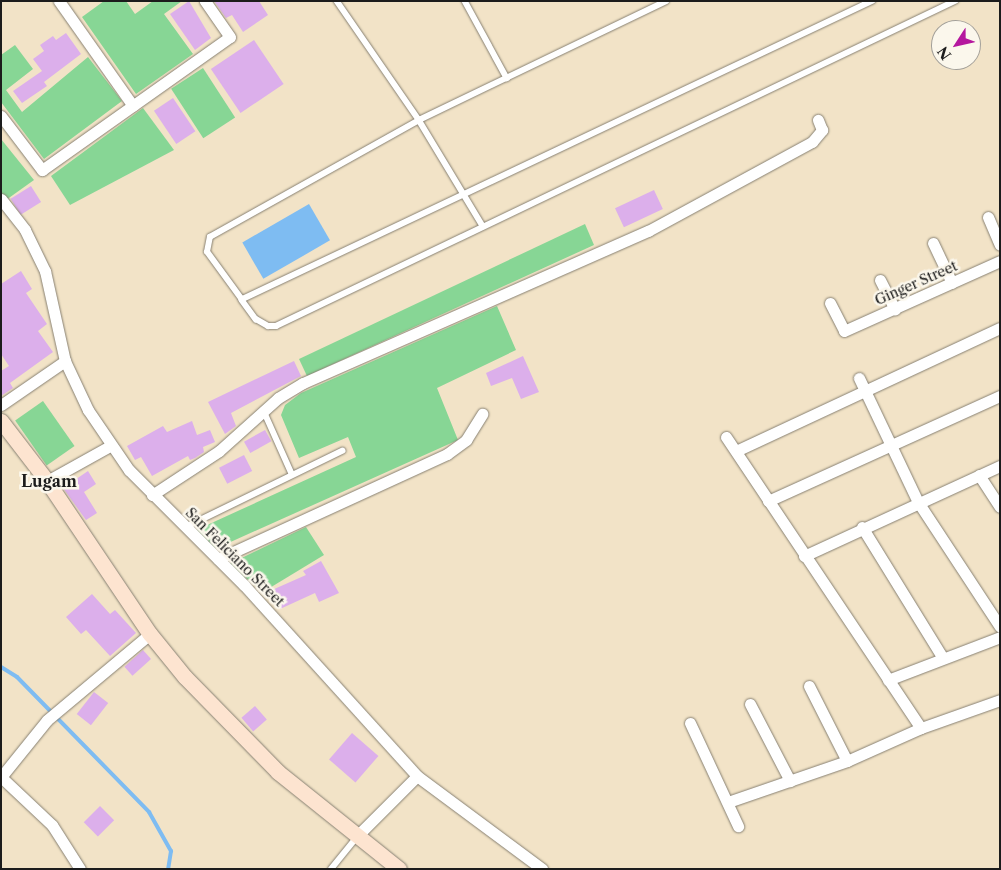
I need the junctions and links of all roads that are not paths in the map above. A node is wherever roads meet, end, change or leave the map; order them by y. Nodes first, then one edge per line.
1 (58, 1) edge
2 (205, 1) edge
3 (337, 1) edge
4 (465, 1) edge
5 (666, 1) edge
6 (872, 1) edge
7 (955, 1) edge
8 (507, 78) junction
9 (133, 106) junction
10 (1, 116) edge
11 (419, 120) junction
12 (818, 120) dead end
13 (463, 197) junction
14 (1, 200) edge
15 (988, 217) dead end
16 (483, 226) junction
17 (933, 243) dead end
18 (1000, 245) edge
19 (1000, 261) edge
20 (880, 280) dead end
21 (952, 283) junction
22 (242, 300) junction
23 (830, 302) dead end
24 (895, 308) junction
25 (1000, 328) edge
26 (65, 361) junction
27 (859, 378) dead end
28 (865, 392) junction
29 (1000, 396) edge
30 (1, 405) edge
31 (264, 410) junction
32 (482, 414) dead end
33 (1, 421) edge
34 (726, 437) dead end
35 (110, 446) junction
36 (890, 447) junction
37 (342, 451) dead end
38 (736, 451) junction
39 (1000, 466) edge
40 (292, 474) junction
41 (979, 475) junction
42 (47, 481) junction
43 (152, 495) junction
44 (768, 501) junction
45 (918, 502) junction
46 (1000, 507) edge
47 (862, 527) junction
48 (184, 528) junction
49 (804, 556) junction
50 (218, 559) junction
51 (1000, 627) edge
52 (150, 634) junction
53 (1000, 637) edge
54 (943, 658) junction
55 (888, 680) junction
56 (809, 686) dead end
57 (1000, 700) edge
58 (750, 704) dead end
59 (690, 723) dead end
60 (921, 728) junction
61 (847, 760) junction
62 (417, 776) junction
63 (1, 777) edge
64 (790, 780) junction
65 (728, 802) junction
66 (738, 826) dead end
67 (358, 835) junction
68 (79, 868) edge
69 (331, 869) edge
70 (399, 869) edge
71 (542, 869) edge

1 - 9 street
2 - 9 street
3 - 11 lane
4 - 8 lane
5 - 8 lane
6 - 13 lane
7 - 16 lane
8 - 11 lane
9 - 10 street
11 - 13 lane
11 - 22 lane
12 - 31 street
13 - 16 lane
13 - 22 lane
14 - 26 street, San Feliciano Street
15 - 18 street
16 - 22 lane
17 - 21 street
19 - 21 street, Ginger Street
20 - 24 street
21 - 24 street, Ginger Street
23 - 24 street, Ginger Street
25 - 28 street
26 - 30 street
26 - 35 street, San Feliciano Street
27 - 28 street
28 - 36 street
28 - 38 street
29 - 36 street
31 - 40 lane
31 - 43 street
32 - 50 street
33 - 42 street
34 - 38 street
35 - 42 street
35 - 43 street, San Feliciano Street
36 - 44 street
36 - 45 street
37 - 40 lane
38 - 44 street
39 - 41 street
40 - 48 lane
41 - 45 street
41 - 46 street
42 - 52 street
43 - 48 street, San Feliciano Street
44 - 49 street
45 - 47 street
45 - 51 street
47 - 49 street
47 - 54 street
48 - 50 street, San Feliciano Street
49 - 55 street
50 - 62 street, San Feliciano Street
52 - 63 street
52 - 67 street
53 - 54 street
54 - 55 street
55 - 60 street
56 - 61 street
57 - 60 street
58 - 64 street
59 - 65 street
60 - 61 street
61 - 64 street
62 - 67 street
62 - 71 street, San Feliciano Street
63 - 68 street
64 - 65 street
65 - 66 street
67 - 69 lane
67 - 70 street

